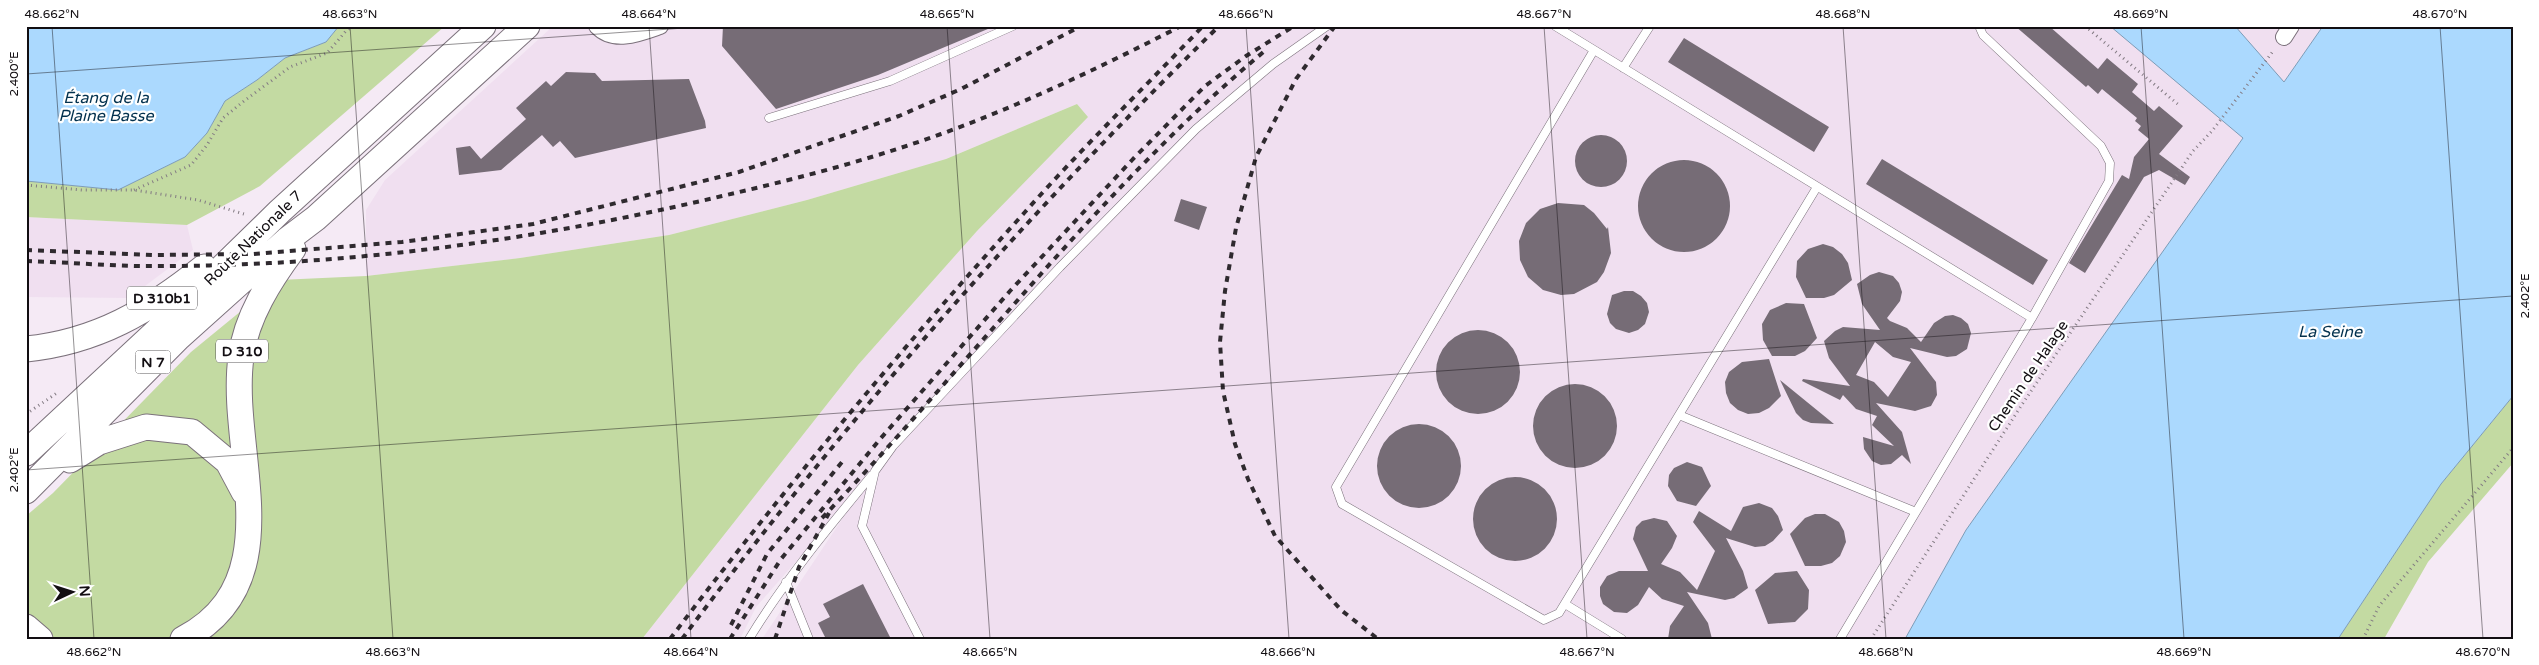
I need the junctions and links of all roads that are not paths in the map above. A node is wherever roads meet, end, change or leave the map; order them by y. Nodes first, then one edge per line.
1 (483, 26) edge
2 (527, 26) edge
3 (597, 26) edge
4 (660, 26) edge
5 (1013, 26) edge
6 (1327, 26) edge
7 (1555, 26) edge
8 (1650, 26) edge
9 (1979, 26) edge
10 (1594, 50) junction
11 (1623, 68) junction
12 (769, 118) dead end
13 (1817, 186) junction
14 (280, 211) junction
15 (316, 218) junction
16 (2032, 318) junction
17 (26, 349) edge
18 (1679, 415) junction
19 (26, 453) edge
20 (875, 471) junction
21 (33, 485) edge
22 (249, 503) junction
23 (1916, 512) junction
24 (786, 582) junction
25 (1565, 604) junction
26 (26, 627) edge
27 (40, 639) edge
28 (183, 639) edge
29 (748, 639) edge
30 (809, 639) edge
31 (920, 639) edge
32 (1622, 639) edge
33 (1840, 639) edge

1 - 14 main road, Route Nationale 7 / N 7
2 - 15 main road, Route Nationale 7 / N 7
3 - 4 street
5 - 12 lane
6 - 20 lane
7 - 10 lane
8 - 11 lane
9 - 16 lane
10 - 11 lane
10 - 25 lane
11 - 13 lane
13 - 16 lane
13 - 18 lane
14 - 17 main road, D 310b1
14 - 19 main road, Route Nationale 7 / N 7
15 - 21 main road, Route Nationale 7 / N 7
15 - 22 main road, D 310
16 - 23 lane
18 - 23 lane
18 - 25 lane
20 - 24 lane
20 - 31 lane
21 - 22 main road, D 310
22 - 28 main road, D 310
23 - 33 lane
24 - 29 lane
24 - 30 lane
25 - 32 lane
26 - 27 main road

